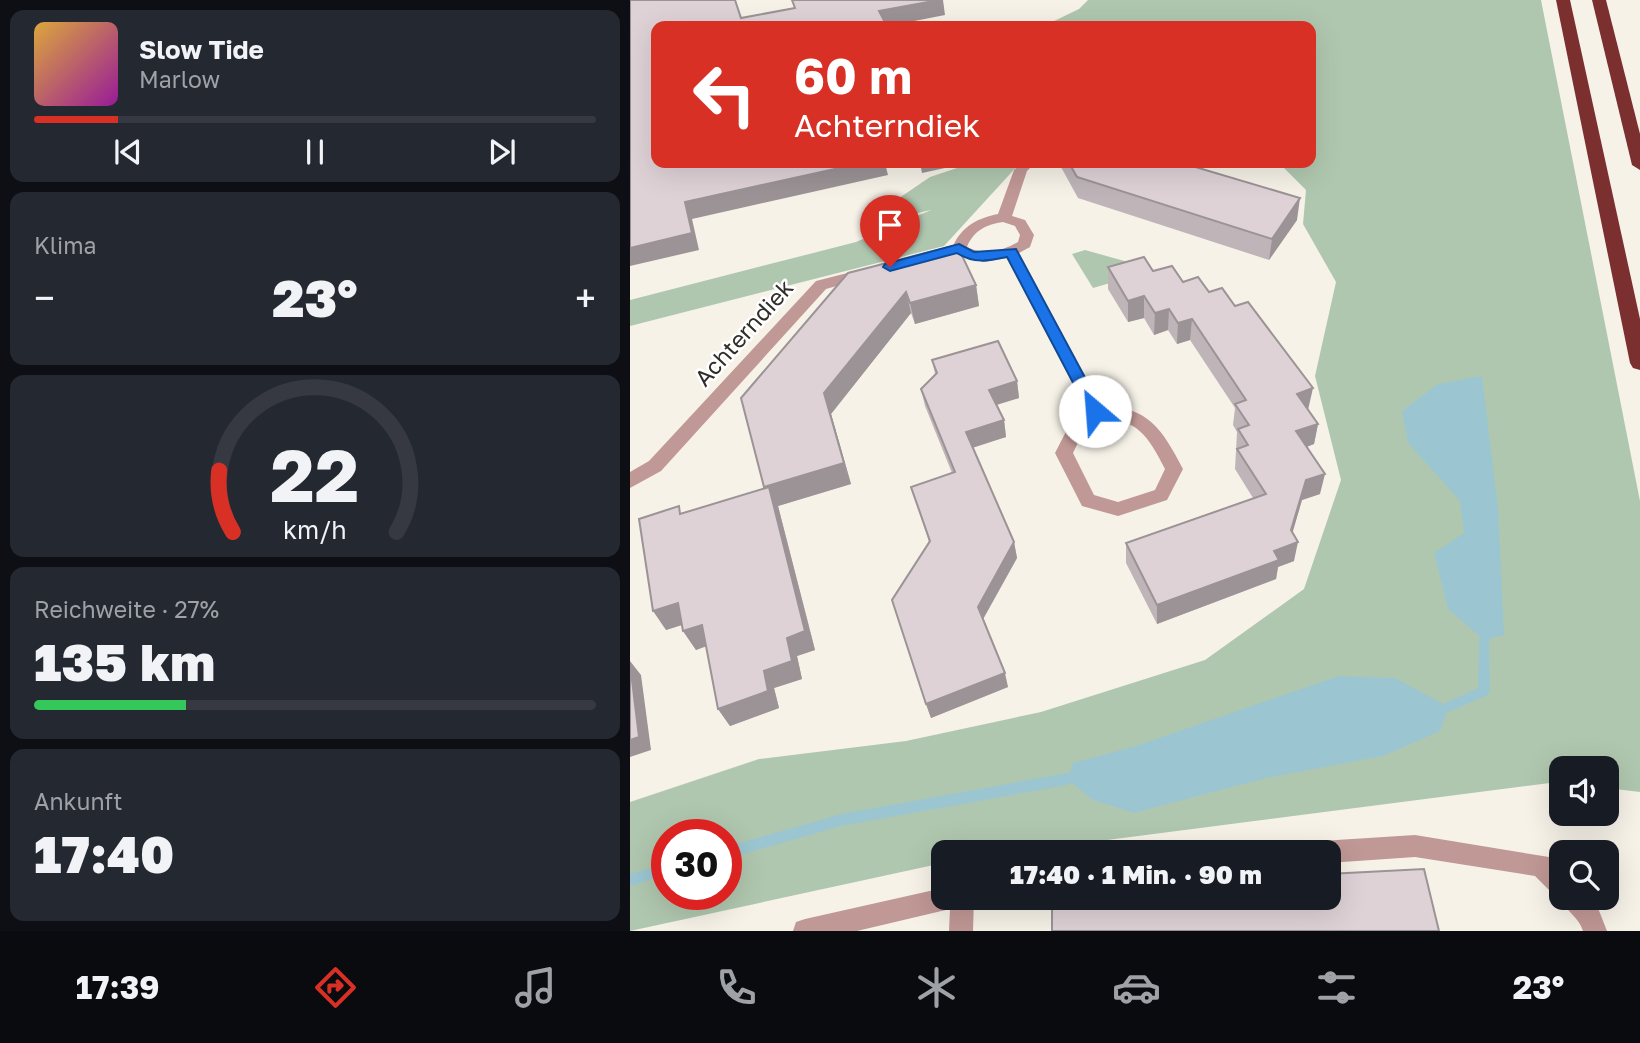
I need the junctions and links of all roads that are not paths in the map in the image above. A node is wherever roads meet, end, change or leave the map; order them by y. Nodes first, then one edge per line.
1 (1563, 0) edge
2 (1599, 0) edge
3 (1640, 164) edge
4 (1023, 168) edge
5 (1004, 218) junction
6 (959, 249) junction
7 (1011, 252) junction
8 (921, 259) edge
9 (884, 269) edge
10 (1640, 363) edge
11 (1095, 411) junction
12 (630, 481) edge
13 (1341, 851) edge
14 (1549, 873) edge
15 (931, 902) edge
16 (962, 910) edge
17 (1584, 910) edge
18 (804, 931) edge
19 (961, 931) edge
20 (1595, 931) edge

1 - 10 highway
2 - 3 highway
4 - 5 street
5 - 6 street
5 - 7 street
6 - 7 street
6 - 8 street
7 - 11 street
9 - 12 street, Achterndiek
11 - 11 street
13 - 14 street
15 - 18 street
16 - 19 street
17 - 20 street

